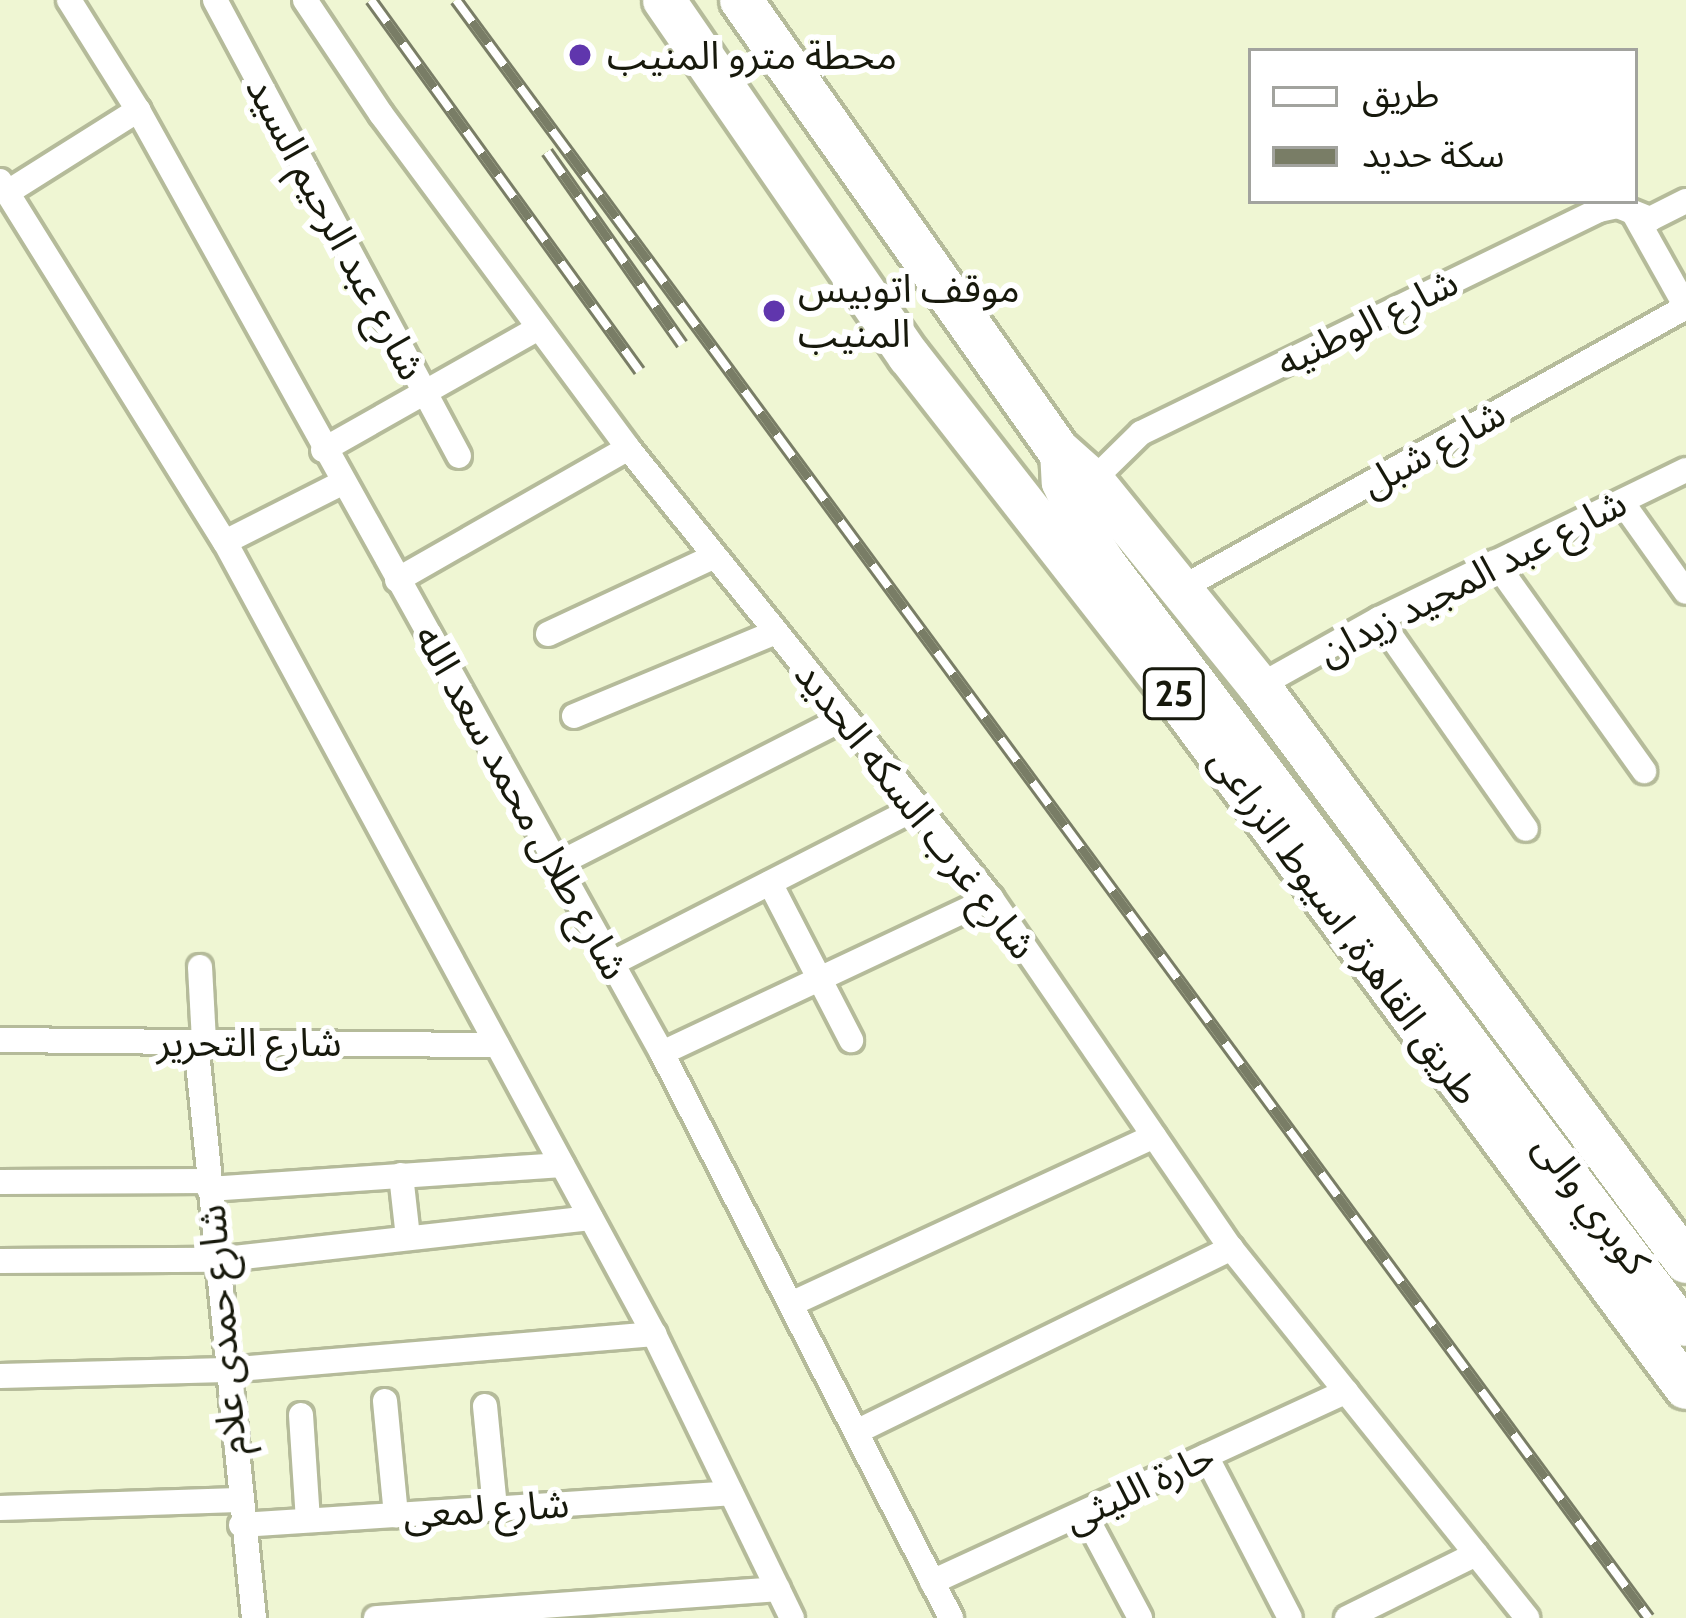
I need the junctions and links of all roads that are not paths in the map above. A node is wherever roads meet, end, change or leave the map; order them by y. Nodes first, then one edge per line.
1 (68, 0) edge
2 (214, 0) edge
3 (305, 0) edge
4 (664, 0) edge
5 (740, 0) edge
6 (138, 110) junction
7 (4, 187) edge
8 (1686, 201) edge
9 (1634, 214) junction
10 (1686, 307) edge
11 (539, 328) junction
12 (424, 393) junction
13 (628, 448) junction
14 (323, 450) junction
15 (459, 456) dead end
16 (1686, 470) edge
17 (342, 483) junction
18 (1080, 491) junction
19 (1622, 502) junction
20 (225, 542) junction
21 (715, 556) junction
22 (1496, 562) junction
23 (397, 580) junction
24 (1180, 589) junction
25 (1686, 592) edge
26 (1379, 619) junction
27 (776, 632) junction
28 (548, 634) dead end
29 (1259, 686) junction
30 (574, 716) dead end
31 (845, 718) junction
32 (1643, 771) dead end
33 (918, 807) junction
34 (1526, 829) dead end
35 (558, 864) junction
36 (770, 883) junction
37 (992, 898) junction
38 (613, 963) junction
39 (200, 967) dead end
40 (820, 979) junction
41 (0, 1040) edge
42 (851, 1040) dead end
43 (200, 1042) junction
44 (497, 1045) junction
45 (662, 1053) junction
46 (1154, 1136) junction
47 (562, 1165) junction
48 (1526, 1170) junction
49 (401, 1174) junction
50 (0, 1182) edge
51 (209, 1185) junction
52 (591, 1218) junction
53 (408, 1238) junction
54 (1231, 1248) junction
55 (216, 1260) junction
56 (0, 1261) edge
57 (1686, 1262) edge
58 (790, 1304) junction
59 (1686, 1328) edge
60 (654, 1334) junction
61 (1686, 1358) edge
62 (226, 1370) junction
63 (0, 1376) edge
64 (1686, 1388) edge
65 (1346, 1392) junction
66 (385, 1401) dead end
67 (484, 1406) dead end
68 (301, 1415) dead end
69 (856, 1432) junction
70 (1206, 1456) junction
71 (731, 1493) junction
72 (0, 1508) edge
73 (495, 1508) junction
74 (240, 1512) junction
75 (1084, 1513) junction
76 (396, 1515) junction
77 (308, 1520) junction
78 (1476, 1554) junction
79 (932, 1582) junction
80 (778, 1589) junction
81 (254, 1618) edge
82 (376, 1618) edge
83 (792, 1618) edge
84 (951, 1618) edge
85 (1140, 1618) edge
86 (1290, 1618) edge
87 (1347, 1618) edge
88 (1527, 1618) edge

1 - 6 street, شارع طلال محمد سعد الله
2 - 12 street, شارع عبد الرحيم السيد
3 - 11 street, شارع غرب السكه الحديد
4 - 48 highway, طريق القاهرة, اسيوط الزراعى / 25
5 - 18 highway, طريق القاهرة, اسيوط الزراعى / 25
6 - 7 street
6 - 14 street, شارع طلال محمد سعد الله
7 - 20 street
8 - 9 street, شارع الوطنيه
9 - 10 street
9 - 18 street, شارع الوطنيه
10 - 24 street, شارع شبل
11 - 12 street
11 - 13 street, شارع غرب السكه الحديد
12 - 14 street
12 - 15 street, شارع عبد الرحيم السيد
13 - 21 street, شارع غرب السكه الحديد
13 - 23 street
14 - 17 street, شارع طلال محمد سعد الله
16 - 19 street, شارع عبد المجيد زيدان
17 - 20 street
17 - 23 street, شارع طلال محمد سعد الله
18 - 24 highway, طريق القاهرة, اسيوط الزراعى / 25
18 - 59 main road, كوبري والى
19 - 22 street, شارع عبد المجيد زيدان
19 - 25 street
20 - 44 street
21 - 27 street, شارع غرب السكه الحديد
21 - 28 street
22 - 26 street, شارع عبد المجيد زيدان
22 - 32 street
23 - 35 street, شارع طلال محمد سعد الله
24 - 29 highway, طريق القاهرة, اسيوط الزراعى / 25
26 - 29 street, شارع عبد المجيد زيدان
26 - 34 street
27 - 30 street
27 - 31 street, شارع غرب السكه الحديد
29 - 57 highway, طريق القاهرة, اسيوط الزراعى / 25
31 - 33 street, شارع غرب السكه الحديد
31 - 35 street
33 - 36 street
33 - 37 street, شارع غرب السكه الحديد
35 - 38 street, شارع طلال محمد سعد الله
36 - 38 street
36 - 40 street
37 - 40 street
37 - 46 street, شارع غرب السكه الحديد
38 - 45 street, شارع طلال محمد سعد الله
39 - 43 street, شارع حمدى علام
40 - 42 street
40 - 45 street
41 - 43 street, شارع التحرير
43 - 44 street, شارع التحرير
43 - 51 street, شارع حمدى علام
44 - 47 street
45 - 58 street, شارع طلال محمد سعد الله
46 - 54 street, شارع غرب السكه الحديد
46 - 58 street
47 - 49 street
47 - 52 street
48 - 61 main road, كوبري والى
48 - 64 highway, طريق القاهرة, اسيوط الزراعى / 25
49 - 51 street
49 - 53 street
50 - 51 street
51 - 55 street, شارع حمدى علام
52 - 53 street
52 - 60 street
53 - 55 street
54 - 65 street, شارع غرب السكه الحديد
54 - 69 street
55 - 56 street
55 - 62 street, شارع حمدى علام
58 - 69 street, شارع طلال محمد سعد الله
60 - 62 street
60 - 71 street
62 - 63 street
62 - 74 street, شارع حمدى علام
65 - 70 street, حارة الليثى
65 - 78 street, شارع غرب السكه الحديد
66 - 76 street
67 - 73 street
68 - 77 street
69 - 79 street, شارع طلال محمد سعد الله
70 - 75 street, حارة الليثى
70 - 86 street
71 - 73 street, شارع لمعى
71 - 80 street
72 - 74 street, شارع لمعى
73 - 76 street, شارع لمعى
74 - 77 street, شارع لمعى
74 - 81 street, شارع حمدى علام
75 - 79 street, حارة الليثى
75 - 85 street
76 - 77 street, شارع لمعى
78 - 87 street
78 - 88 street, شارع غرب السكه الحديد
79 - 84 street, شارع طلال محمد سعد الله
80 - 82 street
80 - 83 street

